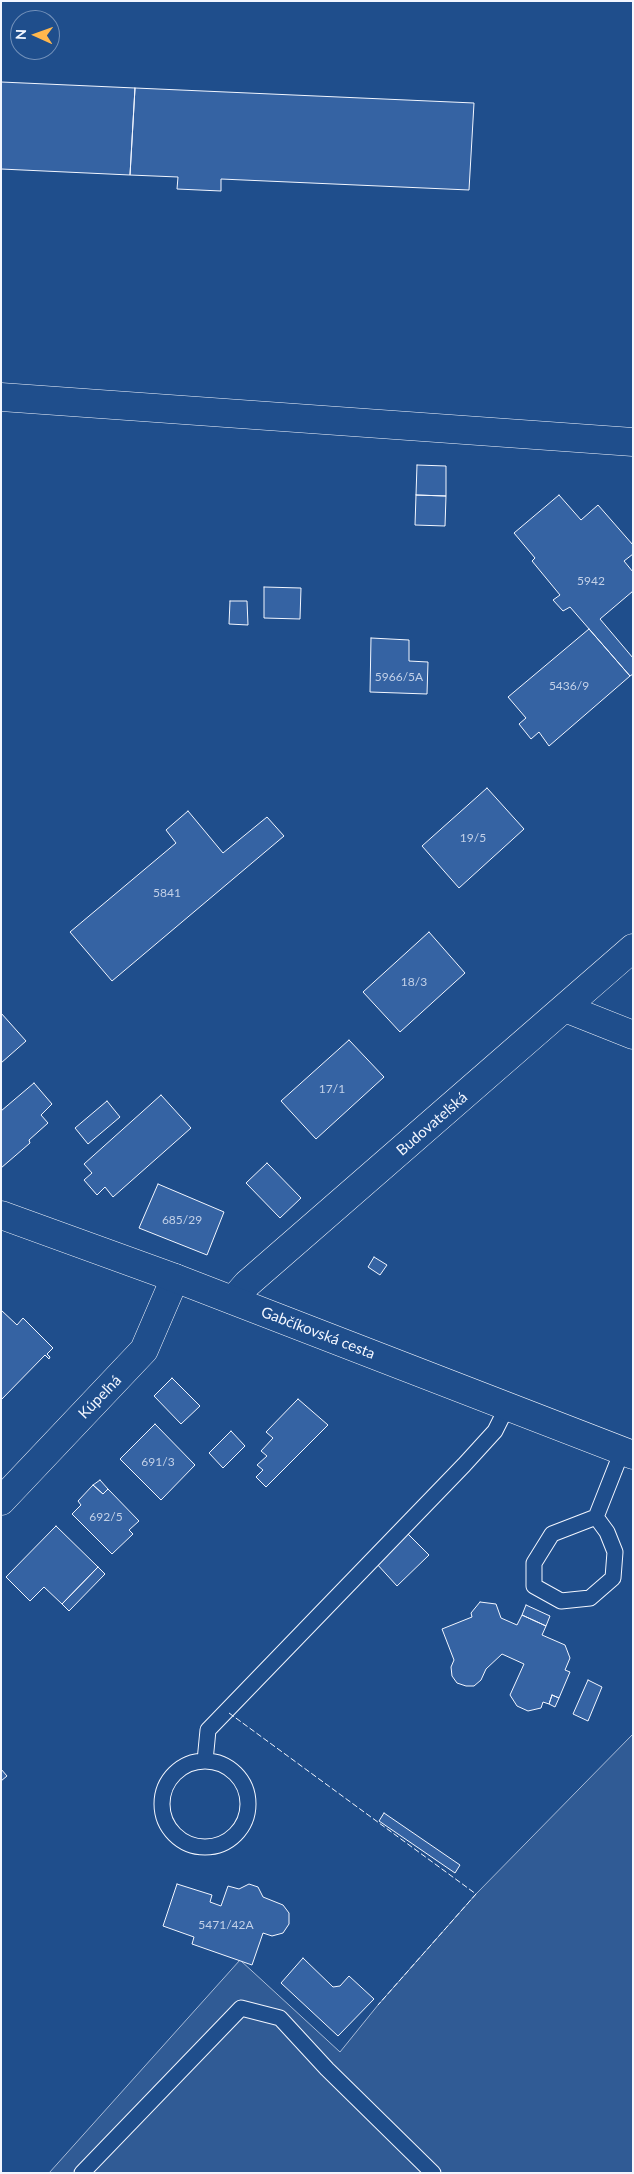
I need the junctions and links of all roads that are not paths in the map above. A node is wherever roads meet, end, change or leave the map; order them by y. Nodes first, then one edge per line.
1 (1, 397) edge
2 (633, 442) edge
3 (633, 948) edge
4 (565, 1008) junction
5 (633, 1035) edge
6 (1, 1215) edge
7 (175, 1278) junction
8 (232, 1300) junction
9 (508, 1406) junction
10 (628, 1453) edge
11 (1, 1501) edge
12 (596, 1517) junction
13 (205, 1761) junction
14 (82, 2173) edge
15 (433, 2173) edge

1 - 2 street
3 - 4 street, Budovateľská
4 - 5 street
4 - 8 street, Budovateľská
6 - 7 street, Gabčíkovská cesta
7 - 8 street, Gabčíkovská cesta
7 - 11 street, Kúpeľná
8 - 9 street, Gabčíkovská cesta
9 - 10 street, Gabčíkovská cesta
9 - 13 lane
10 - 12 lane
12 - 12 lane
13 - 13 lane
14 - 15 lane

